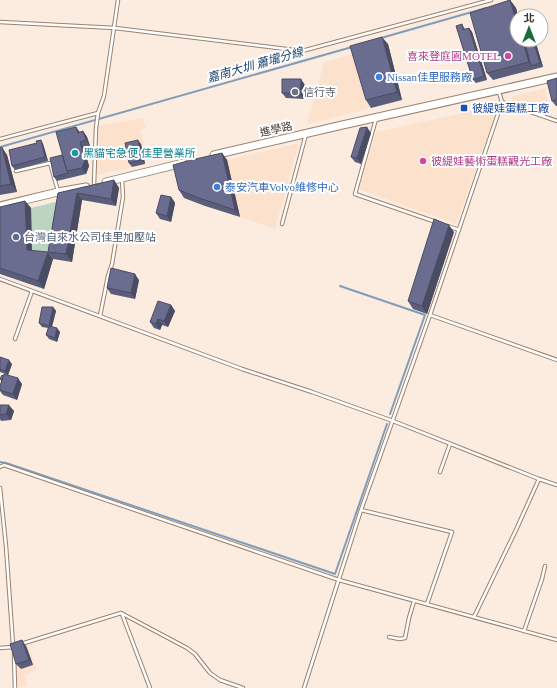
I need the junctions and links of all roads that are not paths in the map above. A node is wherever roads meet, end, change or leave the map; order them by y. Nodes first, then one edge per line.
1 (118, 0) edge
2 (491, 0) edge
3 (0, 22) edge
4 (115, 28) junction
5 (557, 77) edge
6 (499, 90) junction
7 (502, 102) junction
8 (98, 113) junction
9 (376, 117) junction
10 (557, 121) edge
11 (306, 134) junction
12 (0, 139) edge
13 (208, 157) edge
14 (192, 160) edge
15 (16, 171) dead end
16 (122, 178) junction
17 (94, 185) junction
18 (58, 192) junction
19 (0, 206) edge
20 (436, 222) edge
21 (282, 224) dead end
22 (444, 225) edge
23 (459, 230) junction
24 (0, 279) edge
25 (32, 291) junction
26 (430, 315) junction
27 (100, 316) junction
28 (15, 339) dead end
29 (557, 360) edge
30 (393, 421) junction
31 (450, 444) junction
32 (0, 467) edge
33 (440, 472) dead end
34 (539, 479) junction
35 (557, 485) edge
36 (0, 488) edge
37 (361, 510) junction
38 (545, 566) dead end
39 (339, 580) junction
40 (414, 601) junction
41 (427, 604) junction
42 (122, 613) junction
43 (474, 617) junction
44 (524, 631) junction
45 (389, 637) dead end
46 (557, 640) edge
47 (21, 644) edge
48 (14, 647) junction
49 (0, 648) edge
50 (15, 688) edge
51 (150, 688) edge
52 (242, 688) edge
53 (304, 688) edge

1 - 4 lane
2 - 4 lane
3 - 4 lane
4 - 8 lane
5 - 6 main road, 進學路
6 - 7 lane
6 - 9 main road, 進學路
7 - 10 lane
7 - 23 lane
8 - 12 lane
8 - 17 lane
9 - 11 main road, 進學路
9 - 20 lane
11 - 13 main road, 進學路
11 - 21 lane
14 - 16 main road
15 - 18 lane
16 - 17 main road
16 - 27 lane
17 - 18 main road
18 - 19 main road
22 - 23 lane
23 - 26 lane
24 - 25 lane
25 - 27 lane
25 - 28 lane
26 - 29 lane
26 - 30 lane
27 - 30 lane
30 - 31 lane
30 - 37 lane
31 - 33 lane
31 - 34 lane
32 - 39 lane
34 - 35 lane
34 - 43 lane
36 - 48 lane
37 - 39 lane
37 - 41 lane
38 - 44 lane
39 - 40 lane
39 - 53 lane
40 - 41 lane
40 - 45 lane
41 - 43 lane
42 - 47 lane
42 - 51 lane
42 - 52 lane
43 - 44 lane
44 - 46 lane
48 - 49 lane
48 - 50 lane

